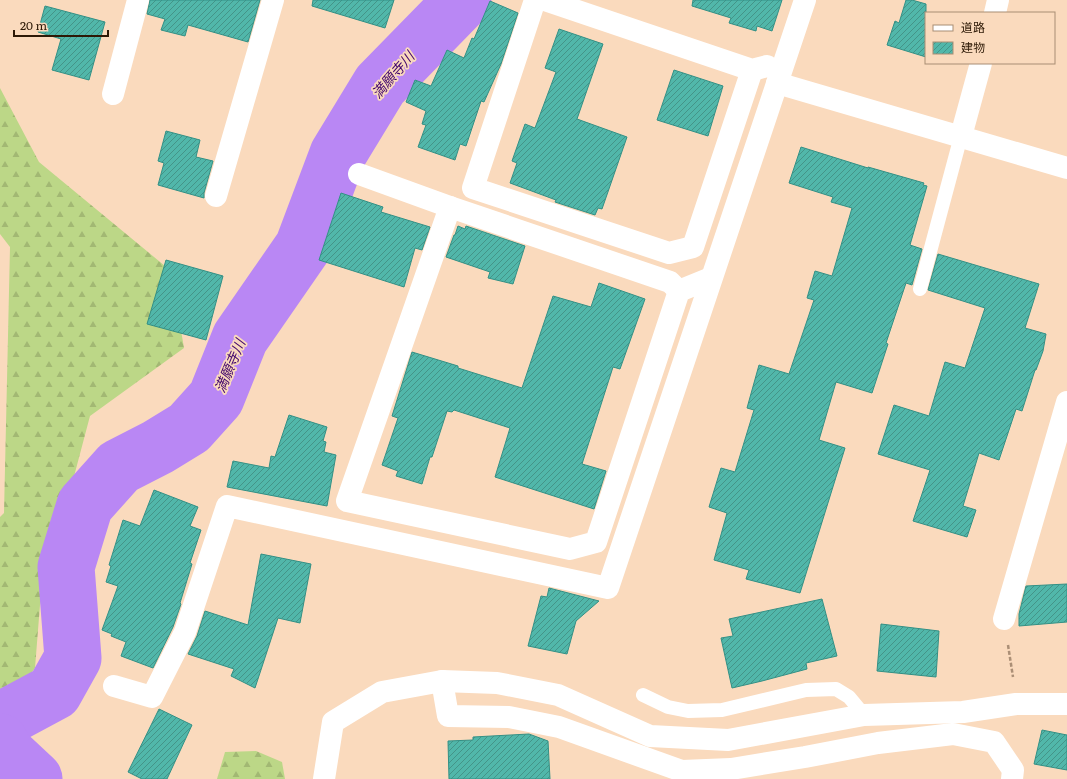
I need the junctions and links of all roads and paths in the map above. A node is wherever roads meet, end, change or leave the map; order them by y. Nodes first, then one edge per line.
1 (138, 0) edge
2 (273, 0) edge
3 (535, 0) edge
4 (545, 0) edge
5 (805, 0) edge
6 (998, 0) edge
7 (995, 12) edge
8 (784, 62) junction
9 (981, 64) edge
10 (752, 70) junction
11 (777, 83) junction
12 (113, 94) dead end
13 (961, 136) junction
14 (1067, 168) edge
15 (359, 174) dead end
16 (216, 196) dead end
17 (450, 207) junction
18 (711, 278) junction
19 (920, 289) dead end
20 (679, 291) junction
21 (1067, 402) edge
22 (1004, 619) joint
23 (442, 681) junction
24 (114, 686) dead end
25 (643, 695) dead end
26 (1016, 704) junction
27 (1067, 704) edge
28 (864, 716) junction
29 (324, 779) edge
30 (1012, 779) edge

1 - 12 street
2 - 16 street
3 - 10 street
4 - 10 street
5 - 8 street
6 - 7 street
8 - 10 street
8 - 11 street
9 - 13 street
11 - 13 street
11 - 18 street
13 - 14 street
13 - 19 lane
15 - 17 street
17 - 20 street
17 - 20 street
18 - 20 street
18 - 24 street
21 - 22 street
22 - 26 path
23 - 28 street
23 - 29 street
23 - 30 street
25 - 28 lane
26 - 27 street
26 - 28 street

